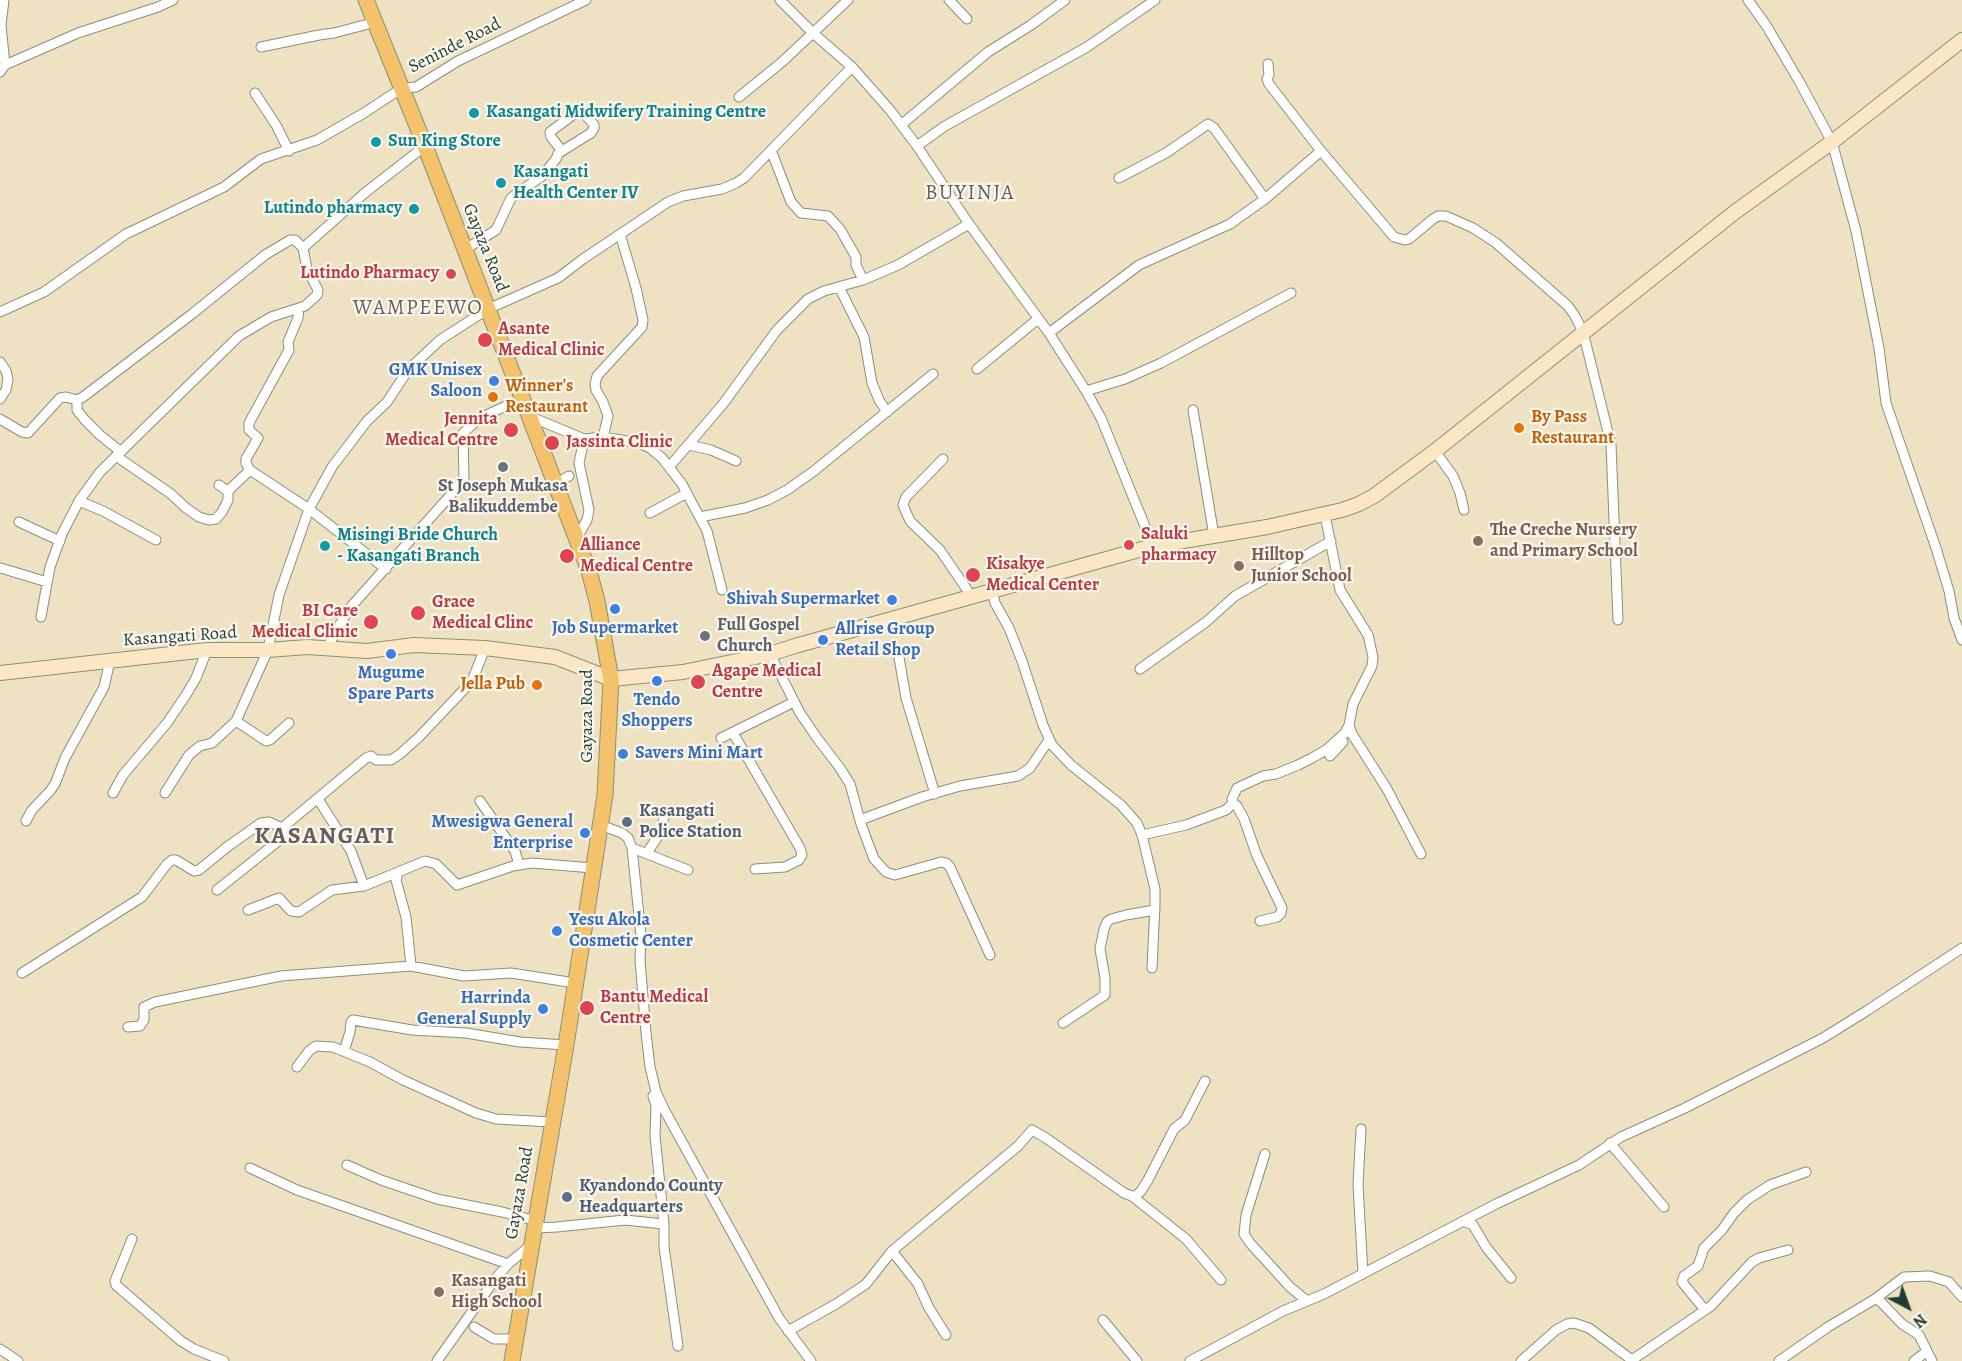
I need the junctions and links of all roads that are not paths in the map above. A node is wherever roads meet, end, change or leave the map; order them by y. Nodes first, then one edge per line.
1 (4, 0) edge
2 (173, 0) edge
3 (366, 0) edge
4 (586, 0) edge
5 (780, 0) edge
6 (849, 0) edge
7 (949, 0) edge
8 (1065, 0) edge
9 (1155, 0) edge
10 (1749, 0) edge
11 (967, 20) dead end
12 (376, 22) junction
13 (813, 33) junction
14 (1962, 40) edge
15 (261, 47) dead end
16 (1268, 64) dead end
17 (852, 67) junction
18 (2, 68) edge
19 (402, 88) junction
20 (255, 93) dead end
21 (739, 97) dead end
22 (902, 125) junction
23 (1832, 142) junction
24 (425, 146) junction
25 (917, 146) junction
26 (771, 150) junction
27 (1322, 150) junction
28 (289, 151) junction
29 (562, 151) junction
30 (1119, 178) dead end
31 (1265, 199) junction
32 (969, 225) junction
33 (620, 234) junction
34 (303, 248) junction
35 (464, 250) junction
36 (863, 280) junction
37 (839, 287) junction
38 (1291, 292) dead end
39 (299, 308) junction
40 (488, 309) junction
41 (0, 312) edge
42 (1038, 319) junction
43 (1583, 332) junction
44 (1049, 333) junction
45 (0, 362) edge
46 (977, 369) dead end
47 (933, 374) dead end
48 (1086, 391) junction
49 (0, 399) edge
50 (77, 400) junction
51 (508, 405) dead end
52 (1193, 410) dead end
53 (887, 412) junction
54 (528, 416) junction
55 (0, 419) edge
56 (603, 437) junction
57 (584, 439) junction
58 (689, 445) junction
59 (1434, 451) junction
60 (119, 454) junction
61 (943, 459) dead end
62 (736, 461) dead end
63 (670, 466) junction
64 (250, 470) junction
65 (219, 485) dead end
66 (228, 491) junction
67 (687, 493) junction
68 (79, 501) junction
69 (309, 509) junction
70 (1464, 510) dead end
71 (650, 513) dead end
72 (1325, 515) junction
73 (700, 517) junction
74 (19, 522) dead end
75 (1214, 536) junction
76 (577, 538) junction
77 (156, 540) dead end
78 (60, 541) junction
79 (1331, 541) junction
80 (1152, 546) junction
81 (1, 568) edge
82 (386, 569) junction
83 (47, 582) junction
84 (722, 590) dead end
85 (992, 591) junction
86 (972, 597) junction
87 (41, 617) dead end
88 (1618, 620) dead end
89 (1962, 640) edge
90 (327, 648) junction
91 (485, 648) junction
92 (207, 650) junction
93 (268, 650) junction
94 (898, 652) dead end
95 (771, 654) junction
96 (111, 660) junction
97 (1140, 669) dead end
98 (0, 673) edge
99 (611, 679) junction
100 (794, 702) junction
101 (236, 721) junction
102 (288, 723) dead end
103 (1351, 729) junction
104 (733, 732) junction
105 (721, 738) dead end
106 (1049, 740) junction
107 (1330, 756) dead end
108 (113, 793) dead end
109 (165, 793) dead end
110 (935, 794) junction
111 (318, 799) junction
112 (480, 801) dead end
113 (1233, 803) junction
114 (664, 814) dead end
115 (860, 820) junction
116 (26, 821) dead end
117 (600, 825) junction
118 (282, 828) junction
119 (1142, 835) junction
120 (633, 848) junction
121 (647, 853) junction
122 (1421, 854) dead end
123 (519, 865) junction
124 (593, 868) junction
125 (755, 869) dead end
126 (688, 870) dead end
127 (398, 873) junction
128 (364, 886) junction
129 (217, 890) dead end
130 (248, 910) dead end
131 (1155, 910) junction
132 (1260, 921) dead end
133 (1962, 948) edge
134 (990, 955) dead end
135 (411, 966) junction
136 (1152, 968) dead end
137 (22, 973) dead end
138 (575, 983) junction
139 (1063, 1023) dead end
140 (128, 1027) dead end
141 (566, 1045) junction
142 (344, 1052) junction
143 (297, 1067) dead end
144 (652, 1077) junction
145 (1205, 1081) dead end
146 (552, 1122) junction
147 (1361, 1129) dead end
148 (1610, 1143) junction
149 (1265, 1154) dead end
150 (347, 1165) dead end
151 (250, 1168) dead end
152 (1806, 1172) dead end
153 (1132, 1196) junction
154 (1664, 1207) dead end
155 (1463, 1221) junction
156 (664, 1224) junction
157 (536, 1225) junction
158 (132, 1239) dead end
159 (531, 1245) junction
160 (1788, 1250) dead end
161 (892, 1251) junction
162 (508, 1264) junction
163 (1363, 1274) junction
164 (1510, 1278) dead end
165 (1221, 1280) dead end
166 (1962, 1297) edge
167 (1875, 1299) junction
168 (1307, 1302) junction
169 (1705, 1310) junction
170 (1103, 1320) dead end
171 (474, 1327) dead end
172 (788, 1331) junction
173 (946, 1335) dead end
174 (516, 1339) junction
175 (678, 1346) dead end
176 (0, 1349) edge
177 (1926, 1352) junction
178 (1632, 1360) edge
179 (18, 1361) edge
180 (224, 1361) edge
181 (436, 1361) edge
182 (512, 1361) edge
183 (811, 1361) edge
184 (1137, 1361) edge
185 (1190, 1361) edge
186 (1521, 1361) edge
187 (1779, 1361) edge
188 (1914, 1361) edge
189 (1932, 1361) edge

1 - 18 street
2 - 18 street
3 - 12 main road, Gayaza Road
4 - 19 street, Seninde Road
5 - 13 street
6 - 13 street
7 - 11 street
8 - 22 street
9 - 25 street
10 - 23 street
12 - 15 street
12 - 19 main road, Gayaza Road
13 - 17 street
13 - 21 street
14 - 23 street
16 - 27 street
17 - 22 street
17 - 26 street
19 - 24 main road, Gayaza Road
19 - 28 street, Seninde Road
20 - 28 street
22 - 25 street
23 - 43 street
23 - 89 street
24 - 34 street
24 - 35 main road, Gayaza Road
25 - 32 street
26 - 33 street
26 - 36 street
27 - 31 street
27 - 43 street
28 - 41 street, Seninde Road
29 - 29 street
29 - 35 street
30 - 31 street
31 - 44 street
32 - 36 street
32 - 42 street
33 - 40 street
33 - 56 street
34 - 39 street
34 - 50 street
35 - 40 main road, Gayaza Road
36 - 37 street
37 - 53 street
37 - 58 street
38 - 48 street
39 - 60 street
39 - 64 street
40 - 54 main road, Gayaza Road
40 - 69 street
42 - 44 street
42 - 46 street
43 - 59 street
43 - 88 street
44 - 48 street
45 - 49 street
47 - 53 street
48 - 80 street
50 - 55 street
50 - 60 street
51 - 82 street
52 - 75 street
53 - 73 street
54 - 57 street
54 - 76 main road, Gayaza Road
56 - 57 street
56 - 63 street
57 - 76 street
58 - 62 street
58 - 63 street
59 - 70 street
59 - 72 street
60 - 66 street
60 - 68 street
61 - 86 street
63 - 67 street
64 - 66 street
64 - 69 street
65 - 66 street
67 - 71 street
67 - 73 street
68 - 77 street
68 - 78 street
69 - 82 street
69 - 93 street
72 - 75 street
72 - 79 street
73 - 84 street
74 - 78 street
75 - 80 street
76 - 99 main road, Gayaza Road
78 - 83 street
79 - 97 street
79 - 103 street
80 - 85 street
81 - 83 street
82 - 90 street
83 - 87 street
85 - 86 street
85 - 106 street
86 - 95 street
90 - 91 street, Kasangati Road
90 - 93 street, Kasangati Road
91 - 99 street, Kasangati Road
91 - 111 street
92 - 93 street, Kasangati Road
92 - 96 street, Kasangati Road
92 - 108 street
93 - 101 street
94 - 110 street
95 - 99 street
95 - 100 street
96 - 98 street, Kasangati Road
96 - 116 street
99 - 117 main road, Gayaza Road
100 - 104 street
100 - 115 street
101 - 102 street
101 - 109 street
103 - 107 street
103 - 113 street
103 - 122 street
104 - 105 street
104 - 125 street
106 - 110 street
106 - 119 street
110 - 115 street
111 - 118 street
111 - 128 street
112 - 123 street
113 - 119 street
113 - 132 street
114 - 121 street
115 - 134 street
117 - 120 street
117 - 124 main road, Gayaza Road
118 - 129 street
118 - 137 street
119 - 131 street
120 - 121 street
120 - 144 street
121 - 126 street
123 - 124 street
123 - 127 street
124 - 138 main road, Gayaza Road
127 - 128 street
127 - 135 street
128 - 130 street
131 - 136 street
131 - 139 street
133 - 148 street
135 - 138 street
135 - 140 street
138 - 141 main road, Gayaza Road
141 - 142 street
141 - 146 main road, Gayaza Road
142 - 143 street
142 - 146 street
144 - 156 street
144 - 172 street
145 - 153 street
146 - 157 main road, Gayaza Road
147 - 163 street
148 - 154 street
148 - 155 street
149 - 168 street
150 - 157 street
151 - 162 street
152 - 169 street
153 - 161 street
153 - 165 street
155 - 163 street
155 - 164 street
156 - 157 street
156 - 175 street
157 - 159 main road, Gayaza Road
158 - 180 street
159 - 162 street
159 - 174 main road, Gayaza Road
160 - 169 street
161 - 172 street
161 - 173 street
162 - 181 street
163 - 168 street
166 - 167 street
167 - 177 street
167 - 187 street
168 - 185 street
169 - 178 street
170 - 184 street
171 - 174 street
172 - 183 street
174 - 182 main road, Gayaza Road
176 - 179 street
177 - 188 street
177 - 189 street
178 - 186 street

